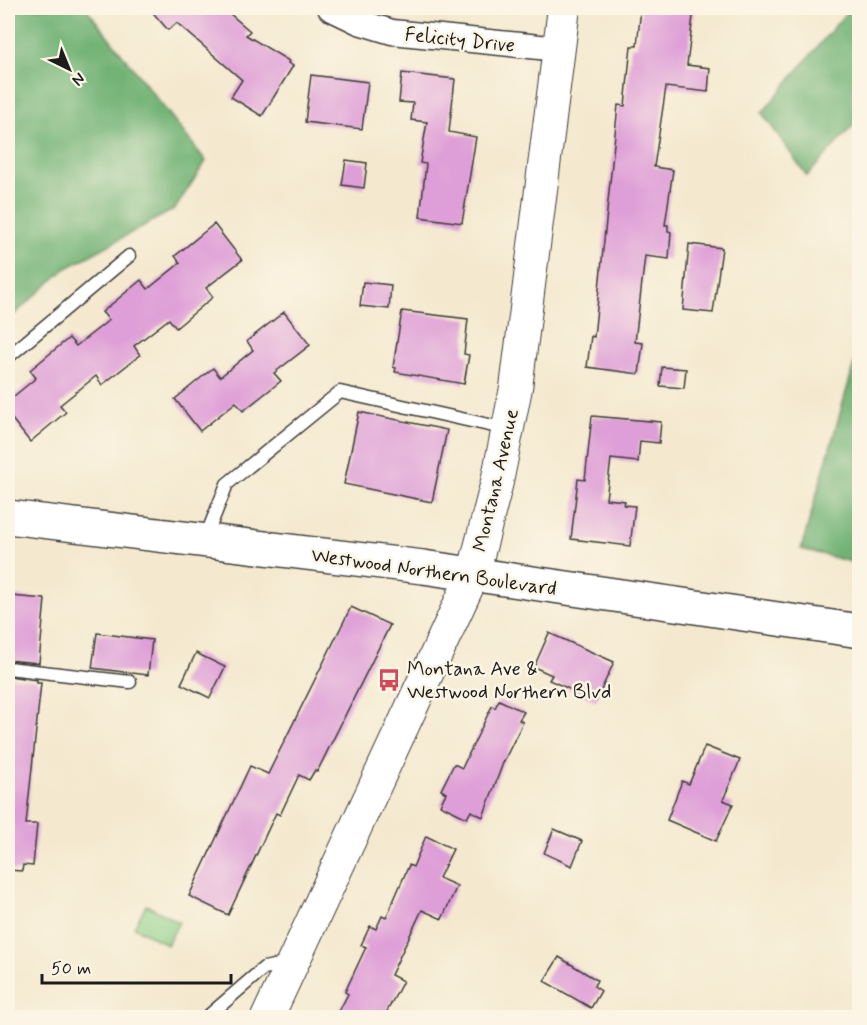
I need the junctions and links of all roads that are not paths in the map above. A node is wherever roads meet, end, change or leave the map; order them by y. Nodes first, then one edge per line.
1 (330, 8) edge
2 (564, 8) edge
3 (559, 49) junction
4 (129, 256) dead end
5 (8, 357) edge
6 (507, 429) junction
7 (8, 517) edge
8 (204, 540) junction
9 (473, 575) junction
10 (860, 631) edge
11 (8, 668) edge
12 (130, 682) dead end
13 (293, 963) junction
14 (206, 1017) edge
15 (267, 1017) edge

1 - 3 street, Felicity Drive
2 - 3 street, Montana Avenue
3 - 6 street, Montana Avenue
4 - 5 lane
6 - 8 lane
6 - 9 street, Montana Avenue
7 - 8 main road, Westwood Northern Boulevard
8 - 9 main road, Westwood Northern Boulevard
9 - 10 main road, Westwood Northern Boulevard
9 - 13 street, Montana Avenue
11 - 12 lane
13 - 14 lane
13 - 15 street, Montana Avenue

